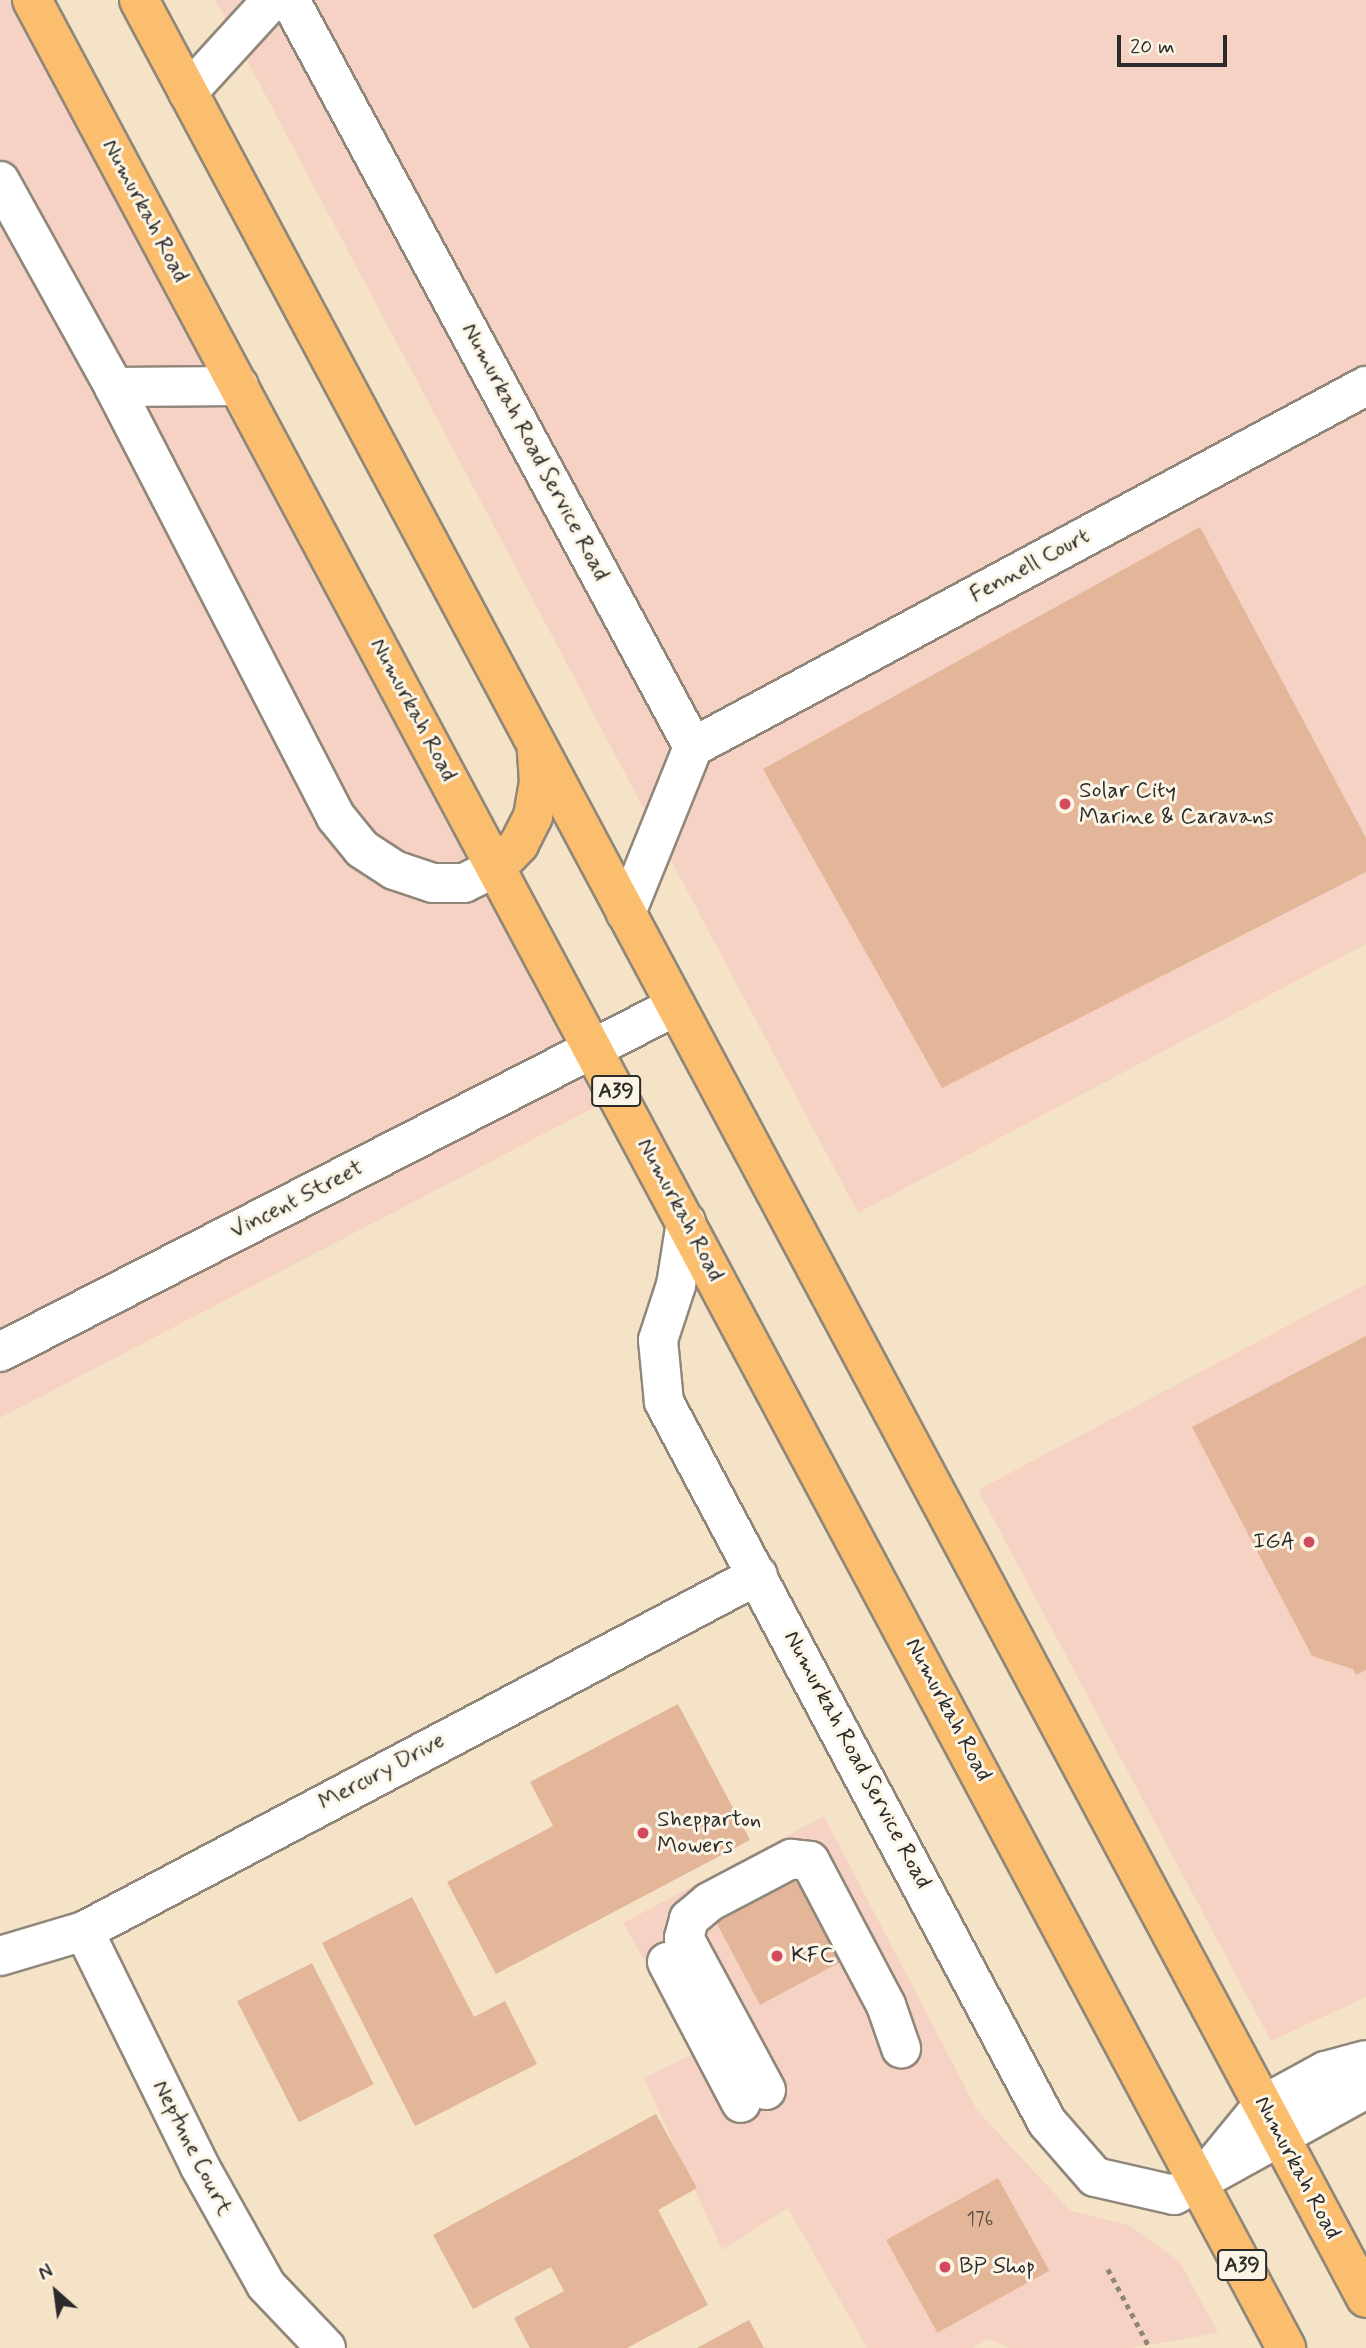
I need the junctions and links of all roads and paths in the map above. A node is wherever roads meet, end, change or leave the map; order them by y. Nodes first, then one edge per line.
1 (32, 0) edge
2 (139, 0) edge
3 (272, 0) edge
4 (290, 0) edge
5 (188, 92) junction
6 (0, 181) edge
7 (239, 386) junction
8 (1366, 386) edge
9 (114, 387) junction
10 (537, 745) junction
11 (693, 747) junction
12 (497, 867) junction
13 (626, 913) junction
14 (676, 1006) junction
15 (594, 1048) junction
16 (686, 1222) junction
17 (0, 1352) edge
18 (758, 1575) junction
19 (84, 1931) junction
20 (0, 1956) edge
21 (901, 2048) dead end
22 (1366, 2060) edge
23 (1366, 2089) edge
24 (754, 2097) dead end
25 (1263, 2105) junction
26 (1281, 2138) junction
27 (1199, 2182) junction
28 (1108, 2269) dead end
29 (1366, 2298) edge
30 (326, 2348) edge
31 (1150, 2348) edge
32 (1286, 2348) edge

1 - 7 highway, Numurkah Road / A39
2 - 5 highway, Numurkah Road
3 - 5 street
4 - 11 street, Numurkah Road Service Road
5 - 10 highway, Numurkah Road
6 - 9 street
7 - 9 street
7 - 12 highway, Numurkah Road / A39
8 - 11 street, Fennell Court
9 - 12 street
10 - 12 highway
10 - 13 highway, Numurkah Road
11 - 13 street
12 - 15 highway, Numurkah Road / A39
13 - 14 highway, Numurkah Road
14 - 15 street, Vincent Street
14 - 25 highway, Numurkah Road
15 - 16 highway, Numurkah Road / A39
15 - 17 street, Vincent Street
16 - 18 street, Numurkah Road Service Road
16 - 27 highway, Numurkah Road / A39
18 - 19 street, Mercury Drive
18 - 27 street, Numurkah Road Service Road
19 - 20 street, Mercury Drive
19 - 30 street, Neptune Court
21 - 24 street
22 - 25 street
23 - 26 street, Numurkah Road Service Road
25 - 26 highway, Numurkah Road
25 - 27 street
26 - 27 street, Numurkah Road Service Road
26 - 29 highway, Numurkah Road
27 - 32 highway, Numurkah Road / A39
28 - 31 path

